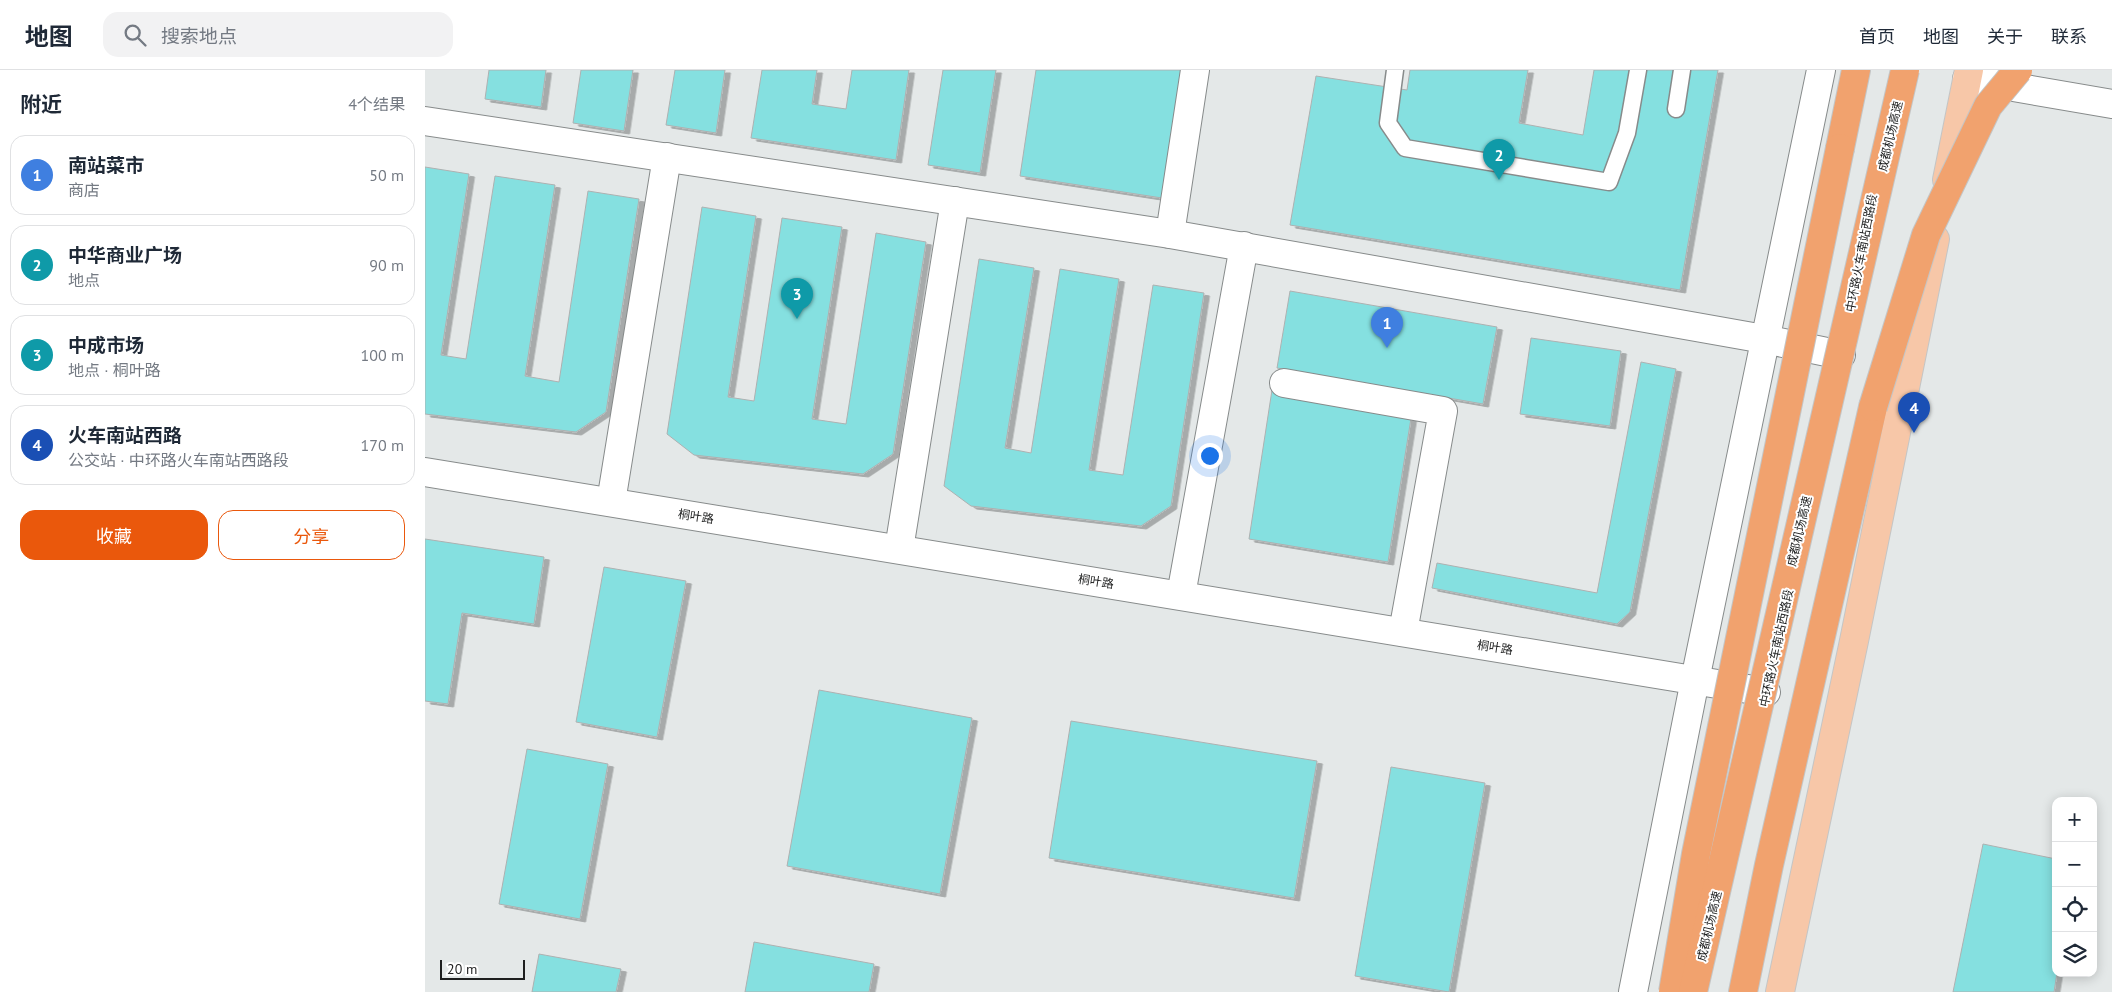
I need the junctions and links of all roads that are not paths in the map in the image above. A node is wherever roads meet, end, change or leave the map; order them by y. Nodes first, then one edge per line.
1 (1195, 70) edge
2 (1395, 70) edge
3 (1638, 70) edge
4 (1682, 70) edge
5 (1821, 70) edge
6 (1856, 70) edge
7 (1897, 70) edge
8 (1905, 70) edge
9 (2018, 70) edge
10 (1968, 75) edge
11 (2112, 104) edge
12 (1676, 109) dead end
13 (425, 121) edge
14 (667, 157) junction
15 (955, 202) junction
16 (1170, 234) junction
17 (1243, 246) junction
18 (1764, 339) junction
19 (1841, 355) junction
20 (1284, 383) dead end
21 (425, 472) edge
22 (611, 502) junction
23 (899, 549) junction
24 (1181, 595) junction
25 (1403, 632) junction
26 (1695, 680) junction
27 (1767, 692) junction
28 (1633, 992) edge
29 (1673, 992) edge
30 (1693, 992) edge
31 (1703, 992) edge
32 (1743, 992) edge
33 (1780, 992) edge

1 - 16 street
2 - 3 lane
4 - 12 lane
5 - 18 street
6 - 29 highway, bridge
7 - 19 main road, 中环路火车南站西路段
8 - 30 highway, 成都机场高速, bridge
9 - 32 highway, bridge
10 - 11 street
10 - 33 main road
13 - 14 street
14 - 15 street
14 - 22 street
15 - 16 street
15 - 23 street
16 - 17 street
17 - 18 street
17 - 24 street
18 - 19 street
18 - 26 street
19 - 27 main road, 中环路火车南站西路段
20 - 25 street
21 - 22 street, 桐叶路
22 - 23 street, 桐叶路
23 - 24 street, 桐叶路
24 - 25 street, 桐叶路
25 - 26 street, 桐叶路
26 - 27 street, 桐叶路
26 - 28 street
27 - 31 main road, 中环路火车南站西路段

